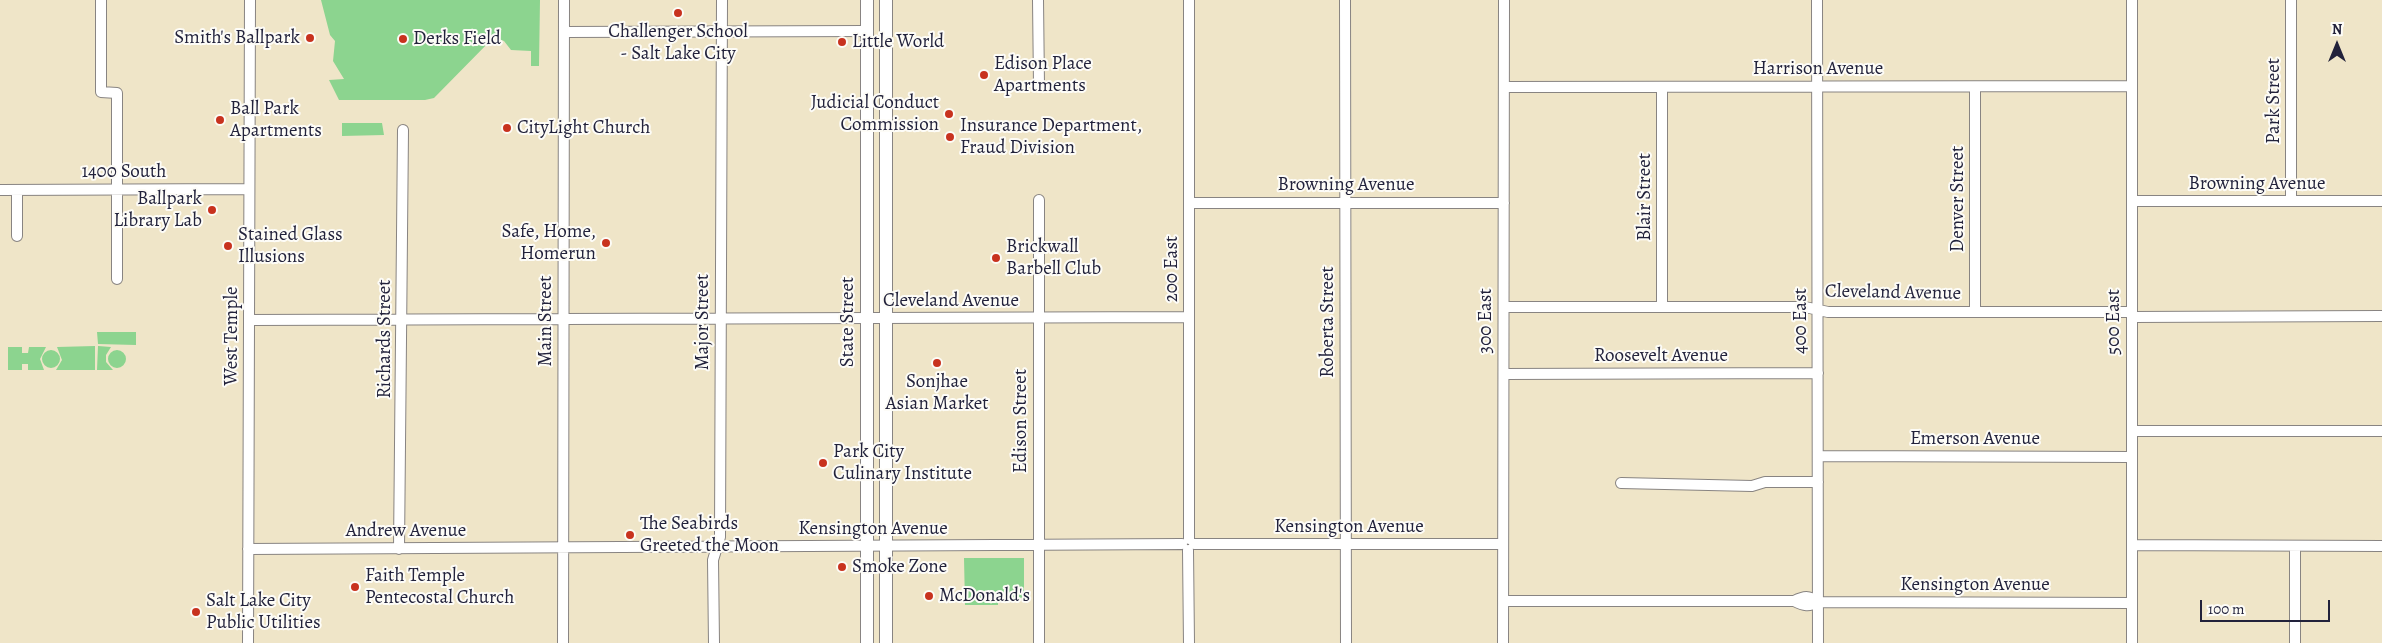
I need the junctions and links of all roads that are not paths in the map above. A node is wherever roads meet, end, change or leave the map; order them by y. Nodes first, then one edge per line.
1 (101, 0) edge
2 (250, 0) edge
3 (564, 0) edge
4 (722, 0) edge
5 (867, 0) edge
6 (886, 0) edge
7 (1038, 0) edge
8 (1189, 0) edge
9 (1345, 0) edge
10 (1504, 0) edge
11 (1817, 0) edge
12 (2132, 0) edge
13 (2291, 0) edge
14 (867, 31) junction
15 (564, 32) junction
16 (721, 32) junction
17 (1039, 85) dead end
18 (2132, 86) junction
19 (1504, 87) junction
20 (1662, 87) junction
21 (1817, 87) junction
22 (1975, 87) junction
23 (403, 130) dead end
24 (249, 189) junction
25 (0, 190) edge
26 (17, 190) junction
27 (118, 190) junction
28 (1039, 200) dead end
29 (2132, 201) junction
30 (2291, 201) junction
31 (2382, 201) edge
32 (1504, 202) junction
33 (1189, 203) junction
34 (1345, 203) junction
35 (17, 236) dead end
36 (117, 279) dead end
37 (1504, 307) junction
38 (1662, 307) junction
39 (1818, 310) junction
40 (1975, 312) junction
41 (2132, 314) junction
42 (2382, 316) edge
43 (1039, 317) junction
44 (1189, 317) junction
45 (866, 318) junction
46 (886, 318) junction
47 (721, 319) junction
48 (249, 320) junction
49 (402, 320) junction
50 (563, 320) junction
51 (1818, 373) junction
52 (1504, 374) junction
53 (2132, 431) junction
54 (2382, 431) edge
55 (1818, 456) junction
56 (2132, 457) junction
57 (1818, 482) junction
58 (1621, 483) dead end
59 (1188, 544) junction
60 (1346, 544) junction
61 (1504, 544) junction
62 (2132, 545) junction
63 (1039, 546) junction
64 (2295, 546) junction
65 (2382, 546) edge
66 (867, 547) junction
67 (886, 547) junction
68 (563, 548) junction
69 (717, 548) junction
70 (248, 549) junction
71 (399, 549) junction
72 (1503, 601) junction
73 (1818, 602) junction
74 (2132, 603) junction
75 (248, 643) edge
76 (563, 643) edge
77 (714, 643) edge
78 (867, 643) edge
79 (886, 643) edge
80 (1039, 643) edge
81 (1189, 643) edge
82 (1346, 643) edge
83 (1503, 643) edge
84 (1818, 643) edge
85 (2132, 643) edge
86 (2295, 643) edge

1 - 27 street
2 - 24 street, West Temple
3 - 15 street, Main Street
4 - 16 street, Major Street
5 - 14 main road, State Street
6 - 46 main road, State Street
7 - 17 street
8 - 33 street, 200 East
9 - 34 street, Roberta Street
10 - 19 street, 300 East
11 - 21 street, 400 East
12 - 18 street, 500 East
13 - 30 street, Park Street
14 - 16 street
14 - 45 main road, State Street
15 - 16 street
15 - 50 street, Main Street
16 - 47 street, Major Street
18 - 22 street, Harrison Avenue
18 - 29 street, 500 East
19 - 20 street, Harrison Avenue
19 - 32 street, 300 East
20 - 21 street, Harrison Avenue
20 - 38 street, Blair Street
21 - 22 street, Harrison Avenue
21 - 39 street, 400 East
22 - 40 street, Denver Street
23 - 49 street, Richards Street
24 - 27 street, 1400 South
24 - 48 street, West Temple
25 - 26 street, 1400 South
26 - 27 street, 1400 South
26 - 35 street
27 - 36 street
28 - 43 street, Edison Street
29 - 30 street, Browning Avenue
29 - 41 street, 500 East
30 - 31 street, Browning Avenue
32 - 34 street, Browning Avenue
32 - 37 street, 300 East
33 - 34 street, Browning Avenue
33 - 44 street, 200 East
34 - 60 street, Roberta Street
37 - 38 street, Cleveland Avenue
37 - 52 street, 300 East
38 - 39 street, Cleveland Avenue
39 - 40 street, Cleveland Avenue
39 - 51 street, 400 East
40 - 41 street, Cleveland Avenue
41 - 42 street, Cleveland Avenue
41 - 53 street, 500 East
43 - 44 street, Cleveland Avenue
43 - 46 street, Cleveland Avenue
43 - 63 street, Edison Street
44 - 59 street, 200 East
45 - 46 street, Cleveland Avenue
45 - 47 street, Cleveland Avenue
45 - 66 main road, State Street
46 - 67 main road, State Street
47 - 50 street, Cleveland Avenue
47 - 69 street, Major Street
48 - 49 street, Cleveland Avenue
48 - 70 street, West Temple
49 - 50 street, Cleveland Avenue
49 - 71 street, Richards Street
50 - 68 street, Main Street
51 - 52 street, Roosevelt Avenue
51 - 55 street, 400 East
52 - 61 street, 300 East
53 - 54 street
53 - 56 street, 500 East
55 - 56 street, Emerson Avenue
55 - 57 street, 400 East
56 - 62 street, 500 East
57 - 58 street
57 - 73 street, 400 East
59 - 60 street, Kensington Avenue
59 - 63 street, Kensington Avenue
59 - 81 street, 200 East
60 - 61 street, Kensington Avenue
60 - 82 street, Roberta Street
61 - 72 street, 300 East
62 - 64 street
62 - 74 street, 500 East
63 - 67 street, Kensington Avenue
63 - 80 street, Edison Street
64 - 65 street
64 - 86 street
66 - 67 street, Kensington Avenue
66 - 69 street, Kensington Avenue
66 - 78 main road, State Street
67 - 79 main road, State Street
68 - 69 street, Kensington Avenue
68 - 71 street, Andrew Avenue
68 - 76 street, Main Street
69 - 77 street, Major Street
70 - 71 street, Andrew Avenue
70 - 75 street, West Temple
72 - 73 street, Kensington Avenue
72 - 83 street, 300 East
73 - 74 street, Kensington Avenue
73 - 84 street, 400 East
74 - 85 street, 500 East

